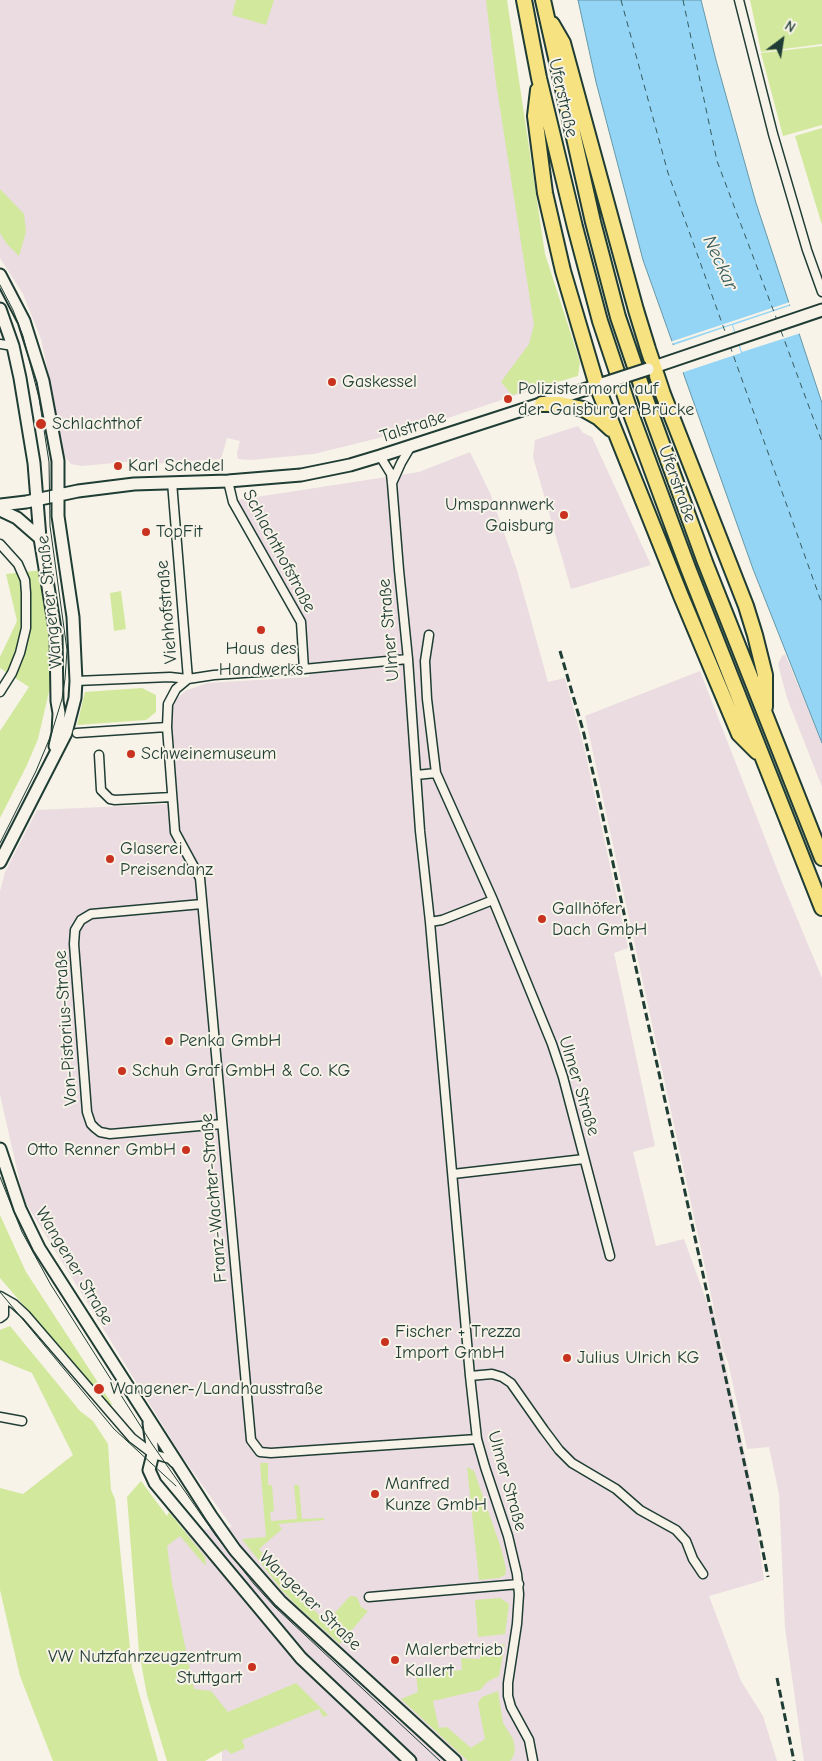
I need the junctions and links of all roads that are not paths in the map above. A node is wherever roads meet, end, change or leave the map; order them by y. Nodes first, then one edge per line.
1 (524, 0) edge
2 (739, 0) edge
3 (544, 6) edge
4 (539, 78) junction
5 (0, 275) edge
6 (822, 292) edge
7 (0, 309) edge
8 (822, 310) edge
9 (0, 344) edge
10 (13, 346) junction
11 (655, 367) junction
12 (601, 385) junction
13 (542, 404) junction
14 (616, 434) junction
15 (411, 446) junction
16 (380, 456) junction
17 (228, 480) junction
18 (172, 482) junction
19 (392, 483) junction
20 (58, 495) junction
21 (37, 500) junction
22 (0, 505) edge
23 (0, 510) edge
24 (40, 538) junction
25 (0, 544) edge
26 (429, 635) dead end
27 (408, 659) junction
28 (304, 669) junction
29 (188, 679) junction
30 (76, 680) junction
31 (0, 692) edge
32 (766, 717) junction
33 (167, 727) junction
34 (78, 733) dead end
35 (99, 755) dead end
36 (761, 756) junction
37 (52, 760) junction
38 (436, 773) junction
39 (416, 775) junction
40 (172, 797) junction
41 (822, 858) edge
42 (0, 862) edge
43 (492, 900) junction
44 (202, 904) junction
45 (822, 908) edge
46 (430, 922) junction
47 (222, 1124) junction
48 (0, 1149) edge
49 (584, 1159) junction
50 (453, 1174) junction
51 (610, 1256) dead end
52 (1, 1297) edge
53 (0, 1318) edge
54 (470, 1376) junction
55 (0, 1417) edge
56 (148, 1418) junction
57 (22, 1421) dead end
58 (477, 1439) junction
59 (153, 1454) junction
60 (183, 1472) junction
61 (702, 1574) dead end
62 (519, 1584) junction
63 (369, 1597) dead end
64 (410, 1761) edge
65 (455, 1761) edge
66 (533, 1761) edge

1 - 4 highway, Uferstraße
2 - 6 street
3 - 11 highway
3 - 32 highway, Uferstraße
4 - 12 highway
4 - 36 highway, Uferstraße
5 - 20 street, Wangener Straße
7 - 10 street, Wangener Straße
8 - 11 street, Talstraße
9 - 10 street
10 - 21 street, Wangener Straße
11 - 12 street, Talstraße, bridge
11 - 32 highway
12 - 13 street, Talstraße
12 - 14 highway
13 - 14 highway
13 - 15 street, Talstraße
14 - 36 highway
15 - 16 street, Talstraße
15 - 19 street, Ulmer Straße
16 - 17 street, Talstraße
16 - 19 street, Ulmer Straße
17 - 18 street, Talstraße
17 - 28 street, Schlachthofstraße
18 - 20 street, Talstraße
18 - 29 street, Viehhofstraße
19 - 27 street, Ulmer Straße
20 - 21 street, Talstraße
20 - 30 street, Wangener Straße
21 - 22 street, Talstraße
21 - 24 street, Wangener Straße
23 - 24 street
24 - 37 street, Wangener Straße
25 - 31 street
26 - 38 street, Ulmer Straße
27 - 28 street
27 - 39 street, Ulmer Straße
28 - 29 street
29 - 30 street
29 - 33 street
30 - 37 street, Wangener Straße
32 - 41 highway, Uferstraße
33 - 34 street
33 - 40 street, Franz-Wachter-Straße
35 - 40 street
36 - 45 highway, Uferstraße
37 - 42 street, Wangener Straße
38 - 39 street
38 - 43 street, Ulmer Straße
39 - 46 street, Ulmer Straße
40 - 44 street, Franz-Wachter-Straße
43 - 46 street
43 - 49 street, Ulmer Straße
44 - 47 street, Franz-Wachter-Straße
44 - 47 street, Von-Pistorius-Straße
46 - 50 street, Ulmer Straße
47 - 58 street, Franz-Wachter-Straße
48 - 56 street, Wangener Straße
49 - 50 street, Ulmer Straße
49 - 51 street
50 - 54 street, Ulmer Straße
52 - 53 street
52 - 59 street
54 - 58 street, Ulmer Straße
54 - 61 street
55 - 57 street
56 - 59 street, Wangener Straße
56 - 60 street, Wangener Straße
58 - 62 street, Ulmer Straße
59 - 60 street
59 - 64 street, Wangener Straße
60 - 65 street, Wangener Straße
62 - 63 street
62 - 66 street, Ulmer Straße

